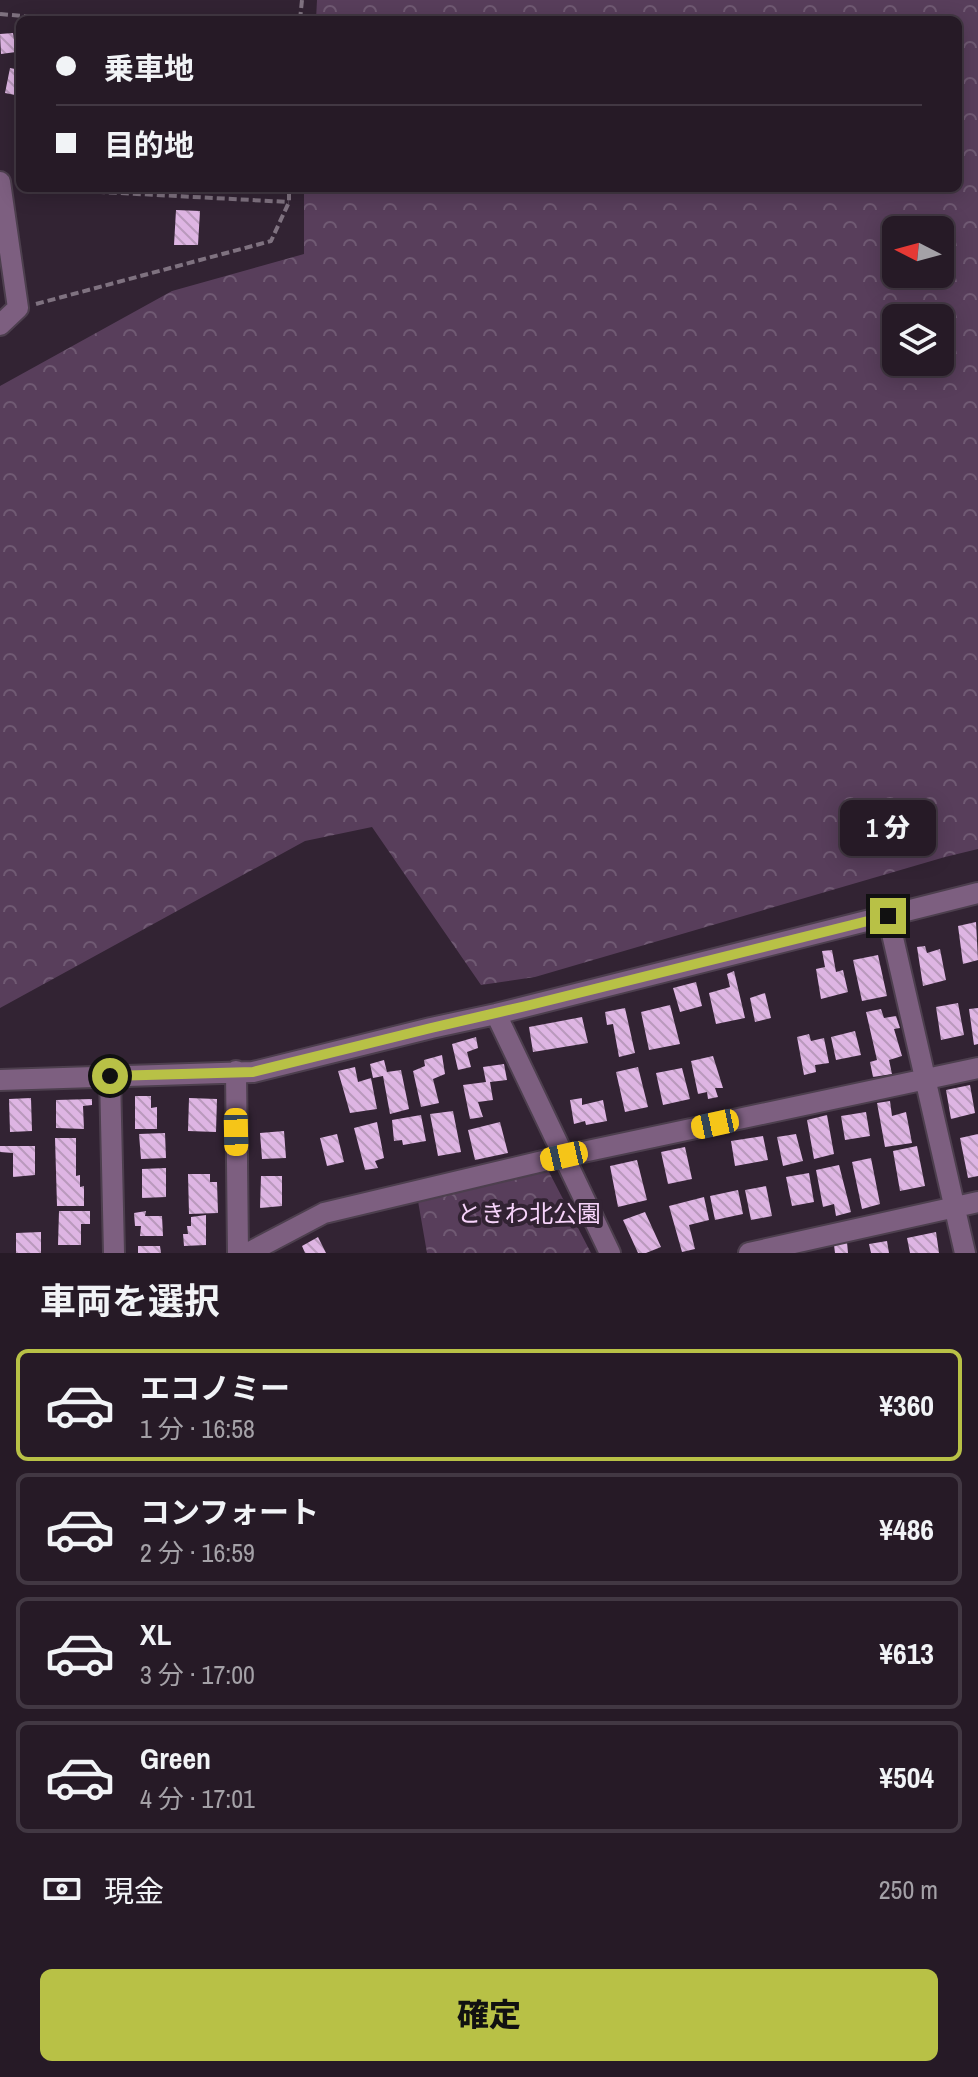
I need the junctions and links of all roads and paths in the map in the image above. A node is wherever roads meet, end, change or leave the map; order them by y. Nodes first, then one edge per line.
1 (0, 14) edge
2 (24, 16) edge
3 (0, 182) edge
4 (100, 192) edge
5 (289, 192) edge
6 (289, 202) junction
7 (18, 308) junction
8 (0, 325) edge
9 (978, 893) edge
10 (888, 916) junction
11 (496, 1014) junction
12 (978, 1068) edge
13 (236, 1071) junction
14 (110, 1076) junction
15 (0, 1080) edge
16 (926, 1080) junction
17 (564, 1156) junction
18 (978, 1202) edge
19 (955, 1207) junction
20 (114, 1253) edge
21 (238, 1253) edge
22 (248, 1253) edge
23 (610, 1253) edge
24 (749, 1253) edge
25 (965, 1253) edge

1 - 2 path
3 - 7 street
4 - 6 path
5 - 6 path
6 - 7 path
7 - 8 street
9 - 10 street
10 - 11 street
10 - 16 street
11 - 13 street
11 - 17 street
12 - 16 street
13 - 14 street
13 - 21 street
14 - 15 street
14 - 20 street
16 - 17 street
16 - 19 street
17 - 22 street
17 - 23 street
18 - 19 street
19 - 24 street
19 - 25 street

